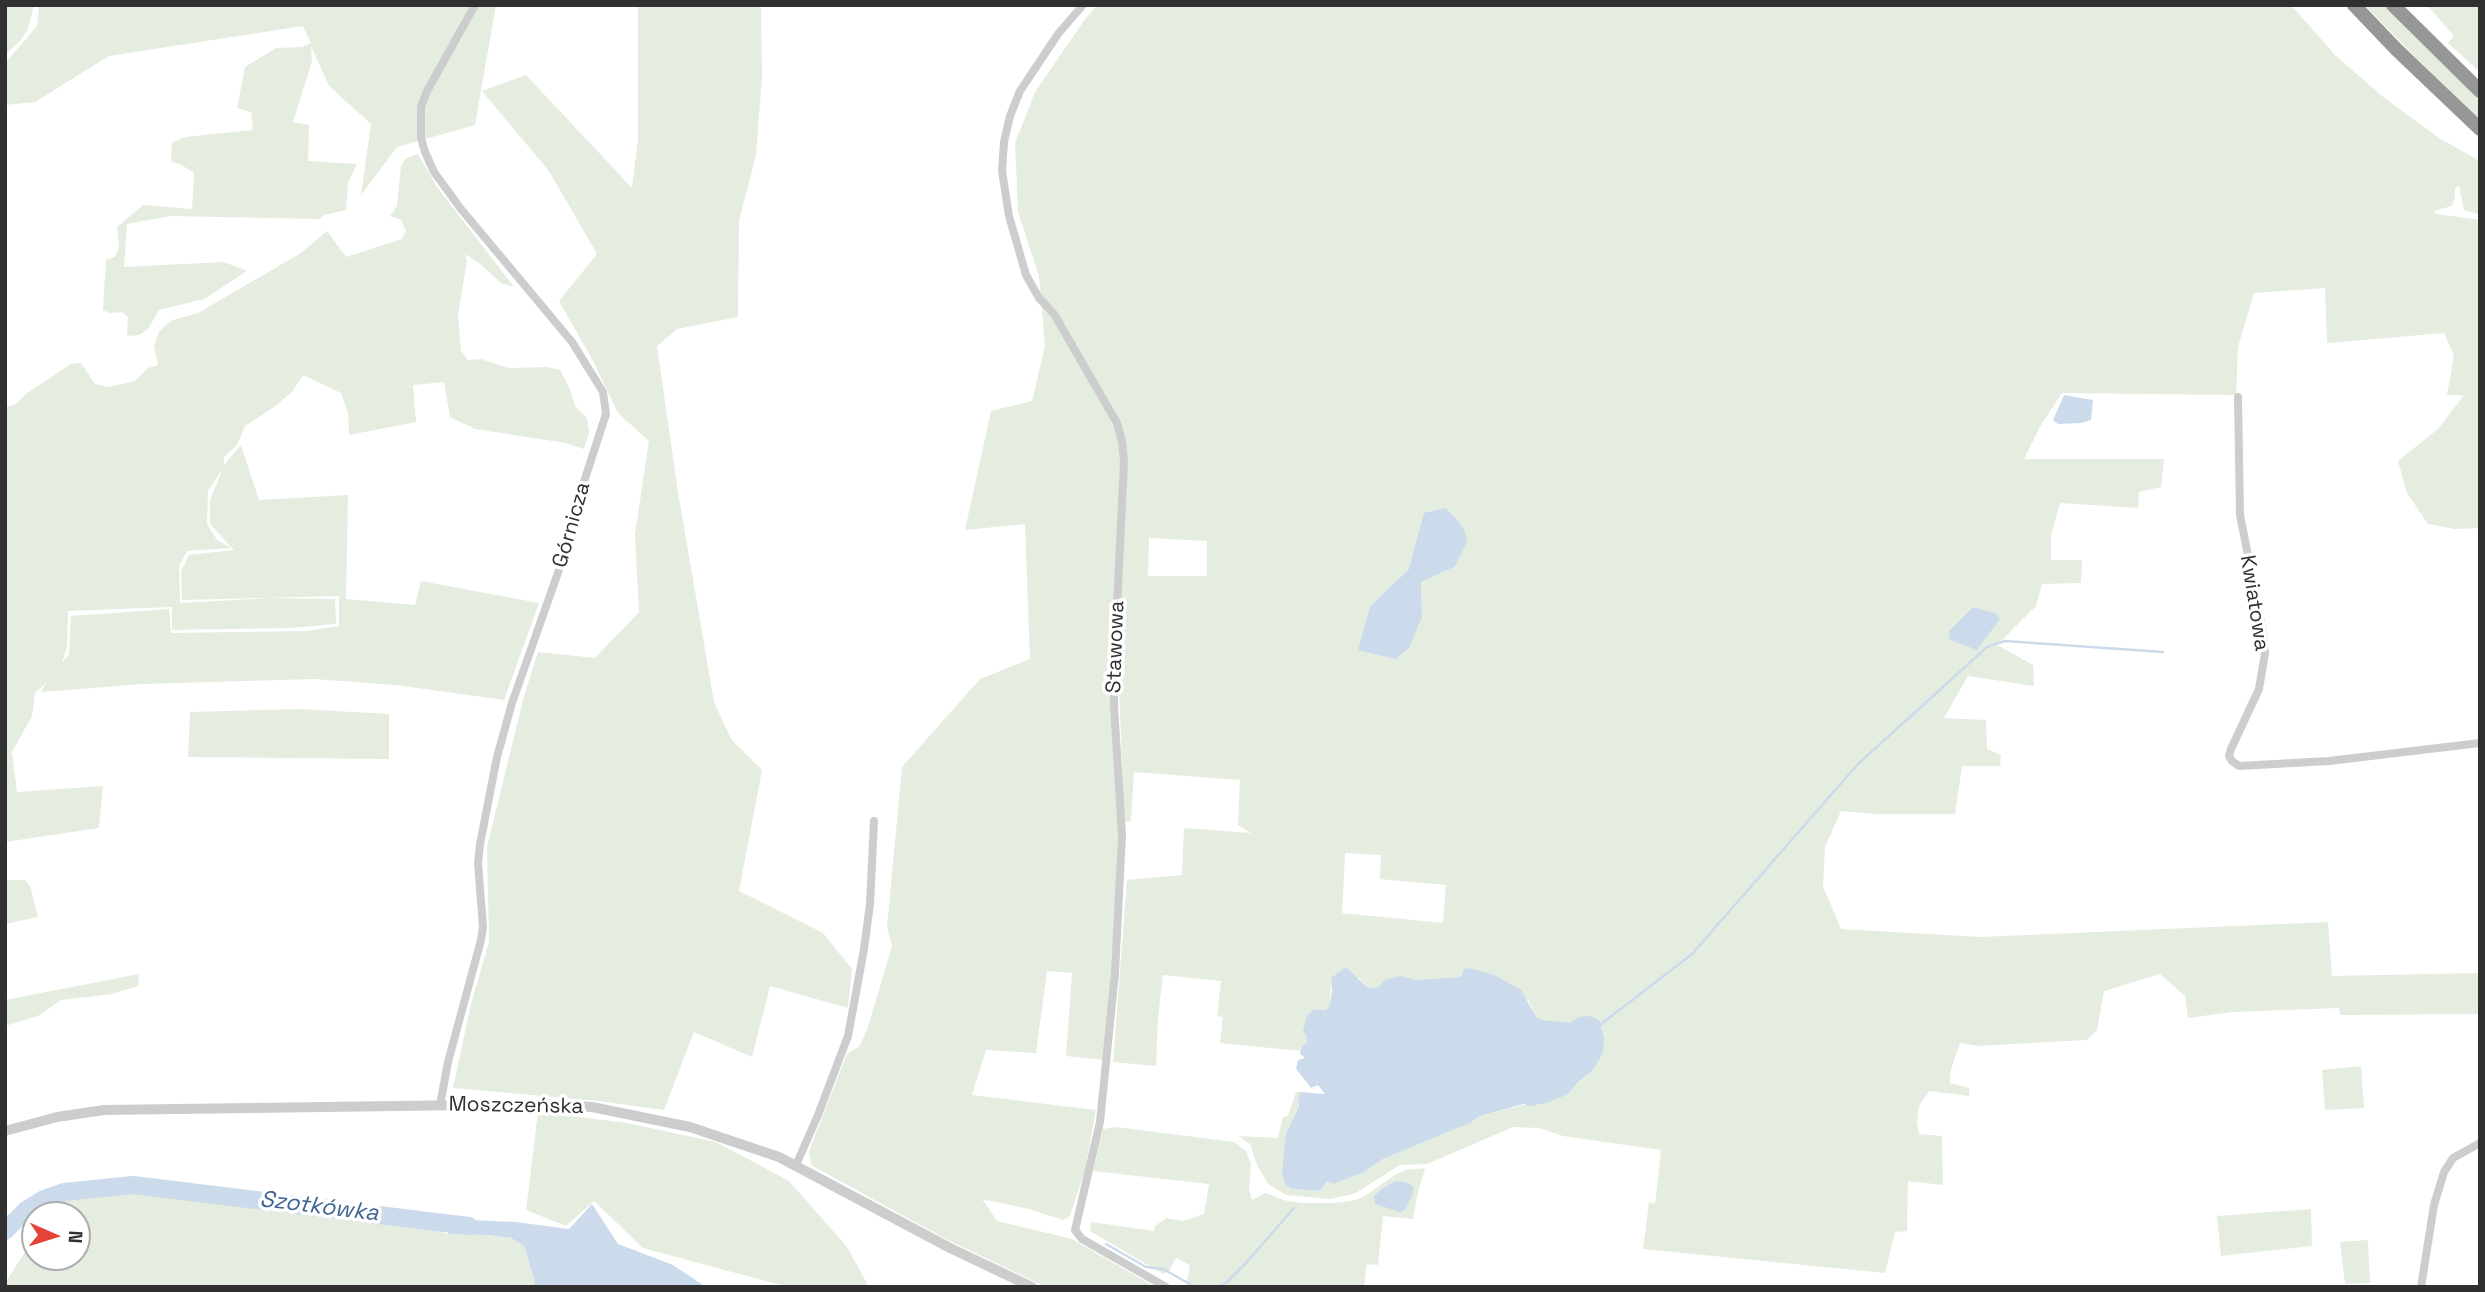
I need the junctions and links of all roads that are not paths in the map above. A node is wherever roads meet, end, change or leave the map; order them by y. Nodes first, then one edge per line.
1 (475, 5) edge
2 (1083, 5) edge
3 (2354, 5) edge
4 (2393, 5) edge
5 (2480, 91) edge
6 (2480, 129) edge
7 (2238, 397) dead end
8 (2480, 743) edge
9 (874, 821) dead end
10 (440, 1105) junction
11 (5, 1131) edge
12 (2480, 1143) edge
13 (796, 1165) junction
14 (1032, 1287) edge
15 (1166, 1287) edge
16 (2421, 1287) edge

1 - 10 street, Górnicza
2 - 15 street, Stawowa
3 - 6 highway
4 - 5 highway
7 - 8 street, Kwiatowa
9 - 13 street
10 - 11 street, Moszczeńska
10 - 13 street, Moszczeńska
12 - 16 street
13 - 14 street, Moszczeńska

